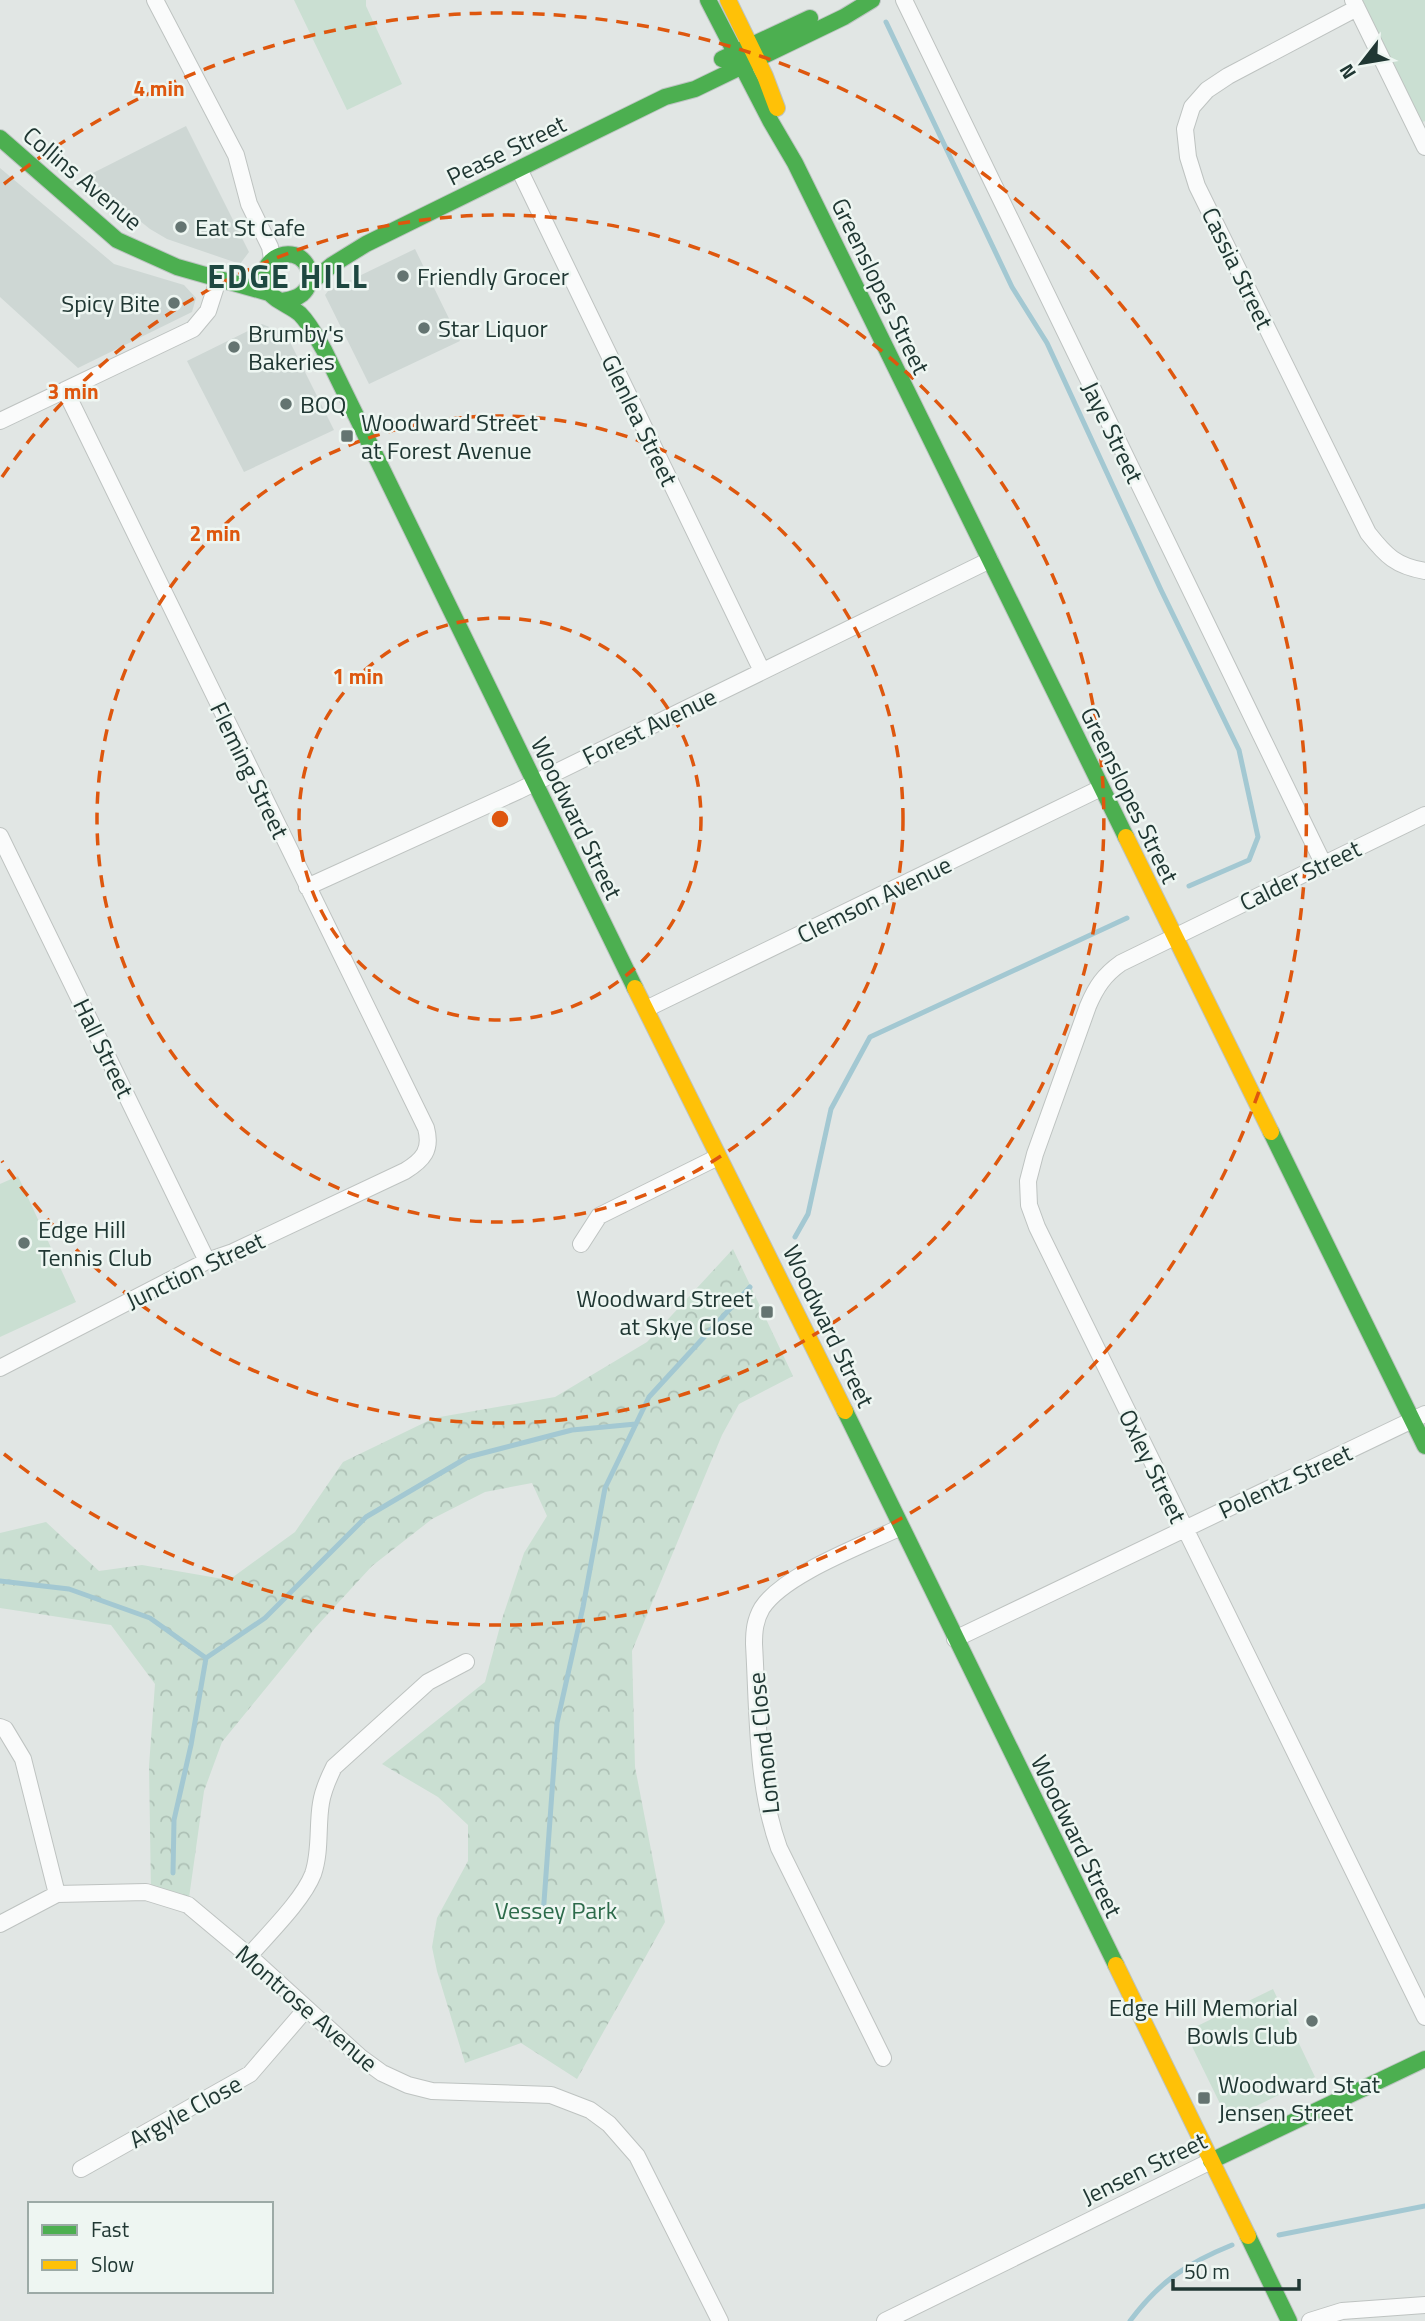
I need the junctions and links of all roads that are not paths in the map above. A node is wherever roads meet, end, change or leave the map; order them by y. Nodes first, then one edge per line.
1 (155, 0) edge
2 (708, 0) edge
3 (728, 0) edge
4 (853, 0) edge
5 (872, 0) edge
6 (904, 0) edge
7 (1355, 4) edge
8 (746, 56) junction
9 (0, 138) edge
10 (1425, 147) edge
11 (519, 169) junction
12 (366, 244) junction
13 (301, 258) junction
14 (270, 262) junction
15 (218, 280) junction
16 (309, 285) junction
17 (276, 297) junction
18 (325, 353) junction
19 (65, 390) junction
20 (0, 421) edge
21 (990, 561) junction
22 (1425, 571) edge
23 (762, 671) junction
24 (535, 782) junction
25 (1101, 788) junction
26 (1423, 821) edge
27 (0, 836) edge
28 (1323, 863) junction
29 (306, 887) junction
30 (1175, 937) junction
31 (646, 1009) junction
32 (426, 1151) joint
33 (718, 1157) junction
34 (581, 1244) dead end
35 (207, 1261) junction
36 (0, 1368) edge
37 (1419, 1417) edge
38 (1425, 1446) edge
39 (901, 1527) junction
40 (1184, 1528) junction
41 (956, 1639) junction
42 (466, 1662) dead end
43 (0, 1727) edge
44 (57, 1894) junction
45 (0, 1924) edge
46 (249, 1956) junction
47 (306, 2009) junction
48 (1425, 2017) edge
49 (883, 2058) dead end
50 (1425, 2059) edge
51 (1211, 2161) junction
52 (81, 2169) dead end
53 (1425, 2305) edge
54 (720, 2321) edge
55 (885, 2321) edge
56 (1289, 2321) edge
57 (1310, 2321) edge

1 - 14 street
2 - 8 street, Greenslopes Street
3 - 8 street, Greenslopes Street
4 - 8 street, Pease Street
5 - 8 street, Pease Street
6 - 28 street, Jaye Street
7 - 10 street
7 - 22 street, Cassia Street
8 - 11 street, Pease Street
8 - 21 street, Greenslopes Street
9 - 15 street, Collins Avenue
11 - 12 street, Pease Street
11 - 23 street, Glenlea Street
12 - 13 street, Pease Street
12 - 16 street, Pease Street
13 - 14 street
13 - 16 street
14 - 15 street
14 - 17 street
15 - 17 street, Collins Avenue
15 - 19 street
16 - 17 street
16 - 18 street, Woodward Street
17 - 18 street, Woodward Street
18 - 24 street, Woodward Street
19 - 20 street
19 - 29 street, Fleming Street
21 - 23 street, Forest Avenue
21 - 25 street, Greenslopes Street
23 - 24 street, Forest Avenue
24 - 29 street, Forest Avenue
24 - 31 street, Woodward Street
25 - 30 street, Greenslopes Street
25 - 31 street, Clemson Avenue
26 - 28 street, Calder Street
27 - 35 street, Hall Street
28 - 30 street, Calder Street
29 - 32 street, Fleming Street
30 - 37 street, Greenslopes Street
30 - 40 street, Oxley Street
31 - 33 street, Woodward Street
32 - 35 street, Junction Street
33 - 34 street
33 - 39 street, Woodward Street
35 - 36 street, Junction Street
37 - 38 street, Greenslopes Street
37 - 40 street, Polentz Street
39 - 41 street, Woodward Street
39 - 49 street, Lomond Close
40 - 41 street, Polentz Street
40 - 48 street, Oxley Street
41 - 51 street, Woodward Street
42 - 46 street
43 - 44 street
44 - 45 street, Montrose Avenue
44 - 46 street, Montrose Avenue
46 - 47 street, Montrose Avenue
47 - 52 street, Argyle Close
47 - 54 street, Montrose Avenue
50 - 51 street, Jensen Street
51 - 55 street, Jensen Street
51 - 56 street, Woodward Street
53 - 57 street

